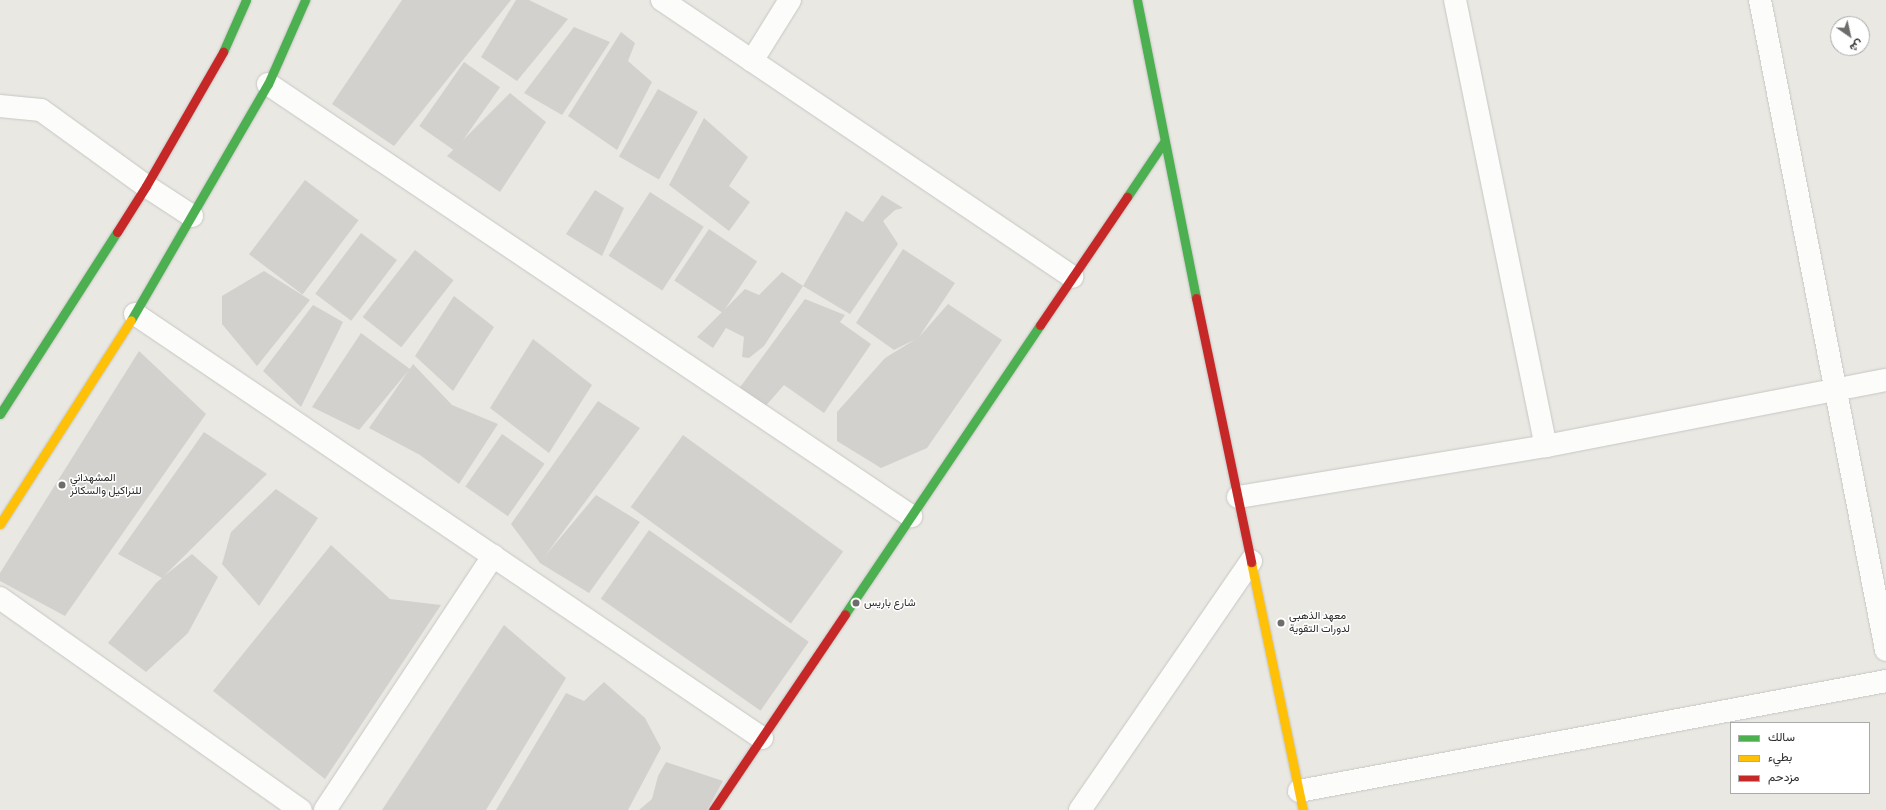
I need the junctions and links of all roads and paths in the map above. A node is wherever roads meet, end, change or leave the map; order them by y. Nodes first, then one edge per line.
1 (246, 0) edge
2 (305, 0) edge
3 (662, 0) edge
4 (790, 0) edge
5 (1137, 0) edge
6 (1455, 0) edge
7 (1760, 0) edge
8 (752, 61) junction
9 (268, 84) junction
10 (0, 106) edge
11 (1164, 142) junction
12 (146, 186) junction
13 (192, 216) junction
14 (1072, 277) junction
15 (135, 314) junction
16 (1886, 380) edge
17 (1835, 389) junction
18 (0, 414) edge
19 (1546, 446) junction
20 (1238, 497) junction
21 (911, 516) junction
22 (0, 524) edge
23 (493, 556) junction
24 (1251, 561) junction
25 (0, 598) edge
26 (1886, 650) edge
27 (1886, 681) edge
28 (762, 738) junction
29 (1301, 801) edge
30 (302, 810) edge
31 (325, 810) edge
32 (713, 810) edge
33 (1080, 810) edge

1 - 12 street
2 - 9 street
3 - 8 street
4 - 8 street
5 - 11 street
6 - 19 street
7 - 17 street
8 - 14 street
9 - 13 street
9 - 21 street
10 - 12 street
11 - 14 street
11 - 20 street
12 - 13 street
12 - 18 street
13 - 15 street
14 - 21 street
15 - 22 street
15 - 23 street
16 - 17 street
17 - 19 street
17 - 26 street
19 - 20 street
20 - 24 street
21 - 28 street
23 - 28 street
23 - 31 street
24 - 29 street
24 - 33 street
25 - 30 street
27 - 29 street
28 - 32 street

